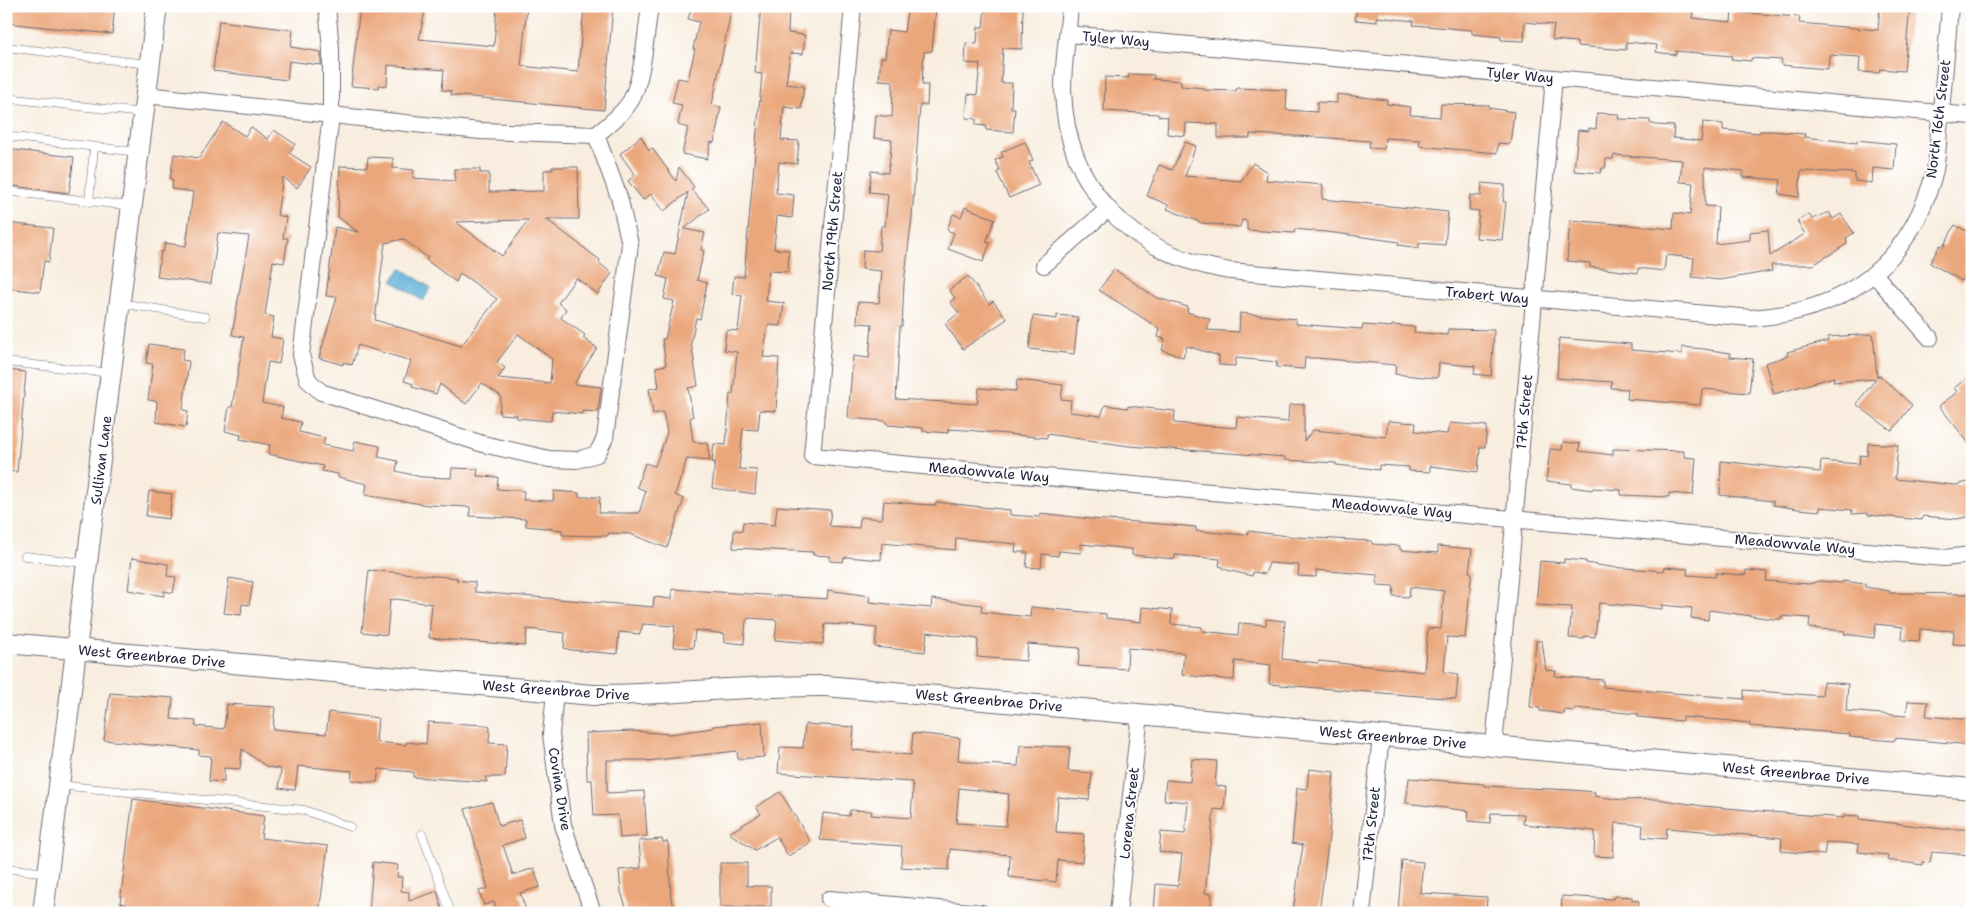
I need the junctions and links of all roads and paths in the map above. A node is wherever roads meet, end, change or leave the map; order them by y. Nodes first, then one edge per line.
1 (157, 6) edge
2 (327, 6) edge
3 (650, 6) edge
4 (852, 6) edge
5 (1070, 6) edge
6 (1950, 6) edge
7 (1068, 34) junction
8 (6, 46) edge
9 (150, 65) junction
10 (1554, 78) junction
11 (6, 98) edge
12 (145, 104) junction
13 (1941, 113) junction
14 (331, 116) junction
15 (1972, 116) edge
16 (596, 135) junction
17 (6, 136) edge
18 (94, 147) junction
19 (139, 152) junction
20 (6, 191) edge
21 (88, 202) junction
22 (132, 207) junction
23 (1108, 209) junction
24 (1044, 265) dead end
25 (1874, 274) junction
26 (1534, 299) junction
27 (120, 303) junction
28 (205, 317) dead end
29 (1930, 338) dead end
30 (6, 362) edge
31 (112, 373) junction
32 (812, 456) joint
33 (1514, 519) junction
34 (1972, 555) edge
35 (25, 556) dead end
36 (88, 564) junction
37 (6, 643) edge
38 (77, 650) junction
39 (555, 692) junction
40 (1140, 714) junction
41 (1381, 736) junction
42 (1494, 746) junction
43 (59, 785) junction
44 (1972, 789) edge
45 (350, 827) dead end
46 (422, 834) dead end
47 (6, 868) edge
48 (48, 873) junction
49 (829, 899) dead end
50 (43, 913) edge
51 (451, 913) edge
52 (593, 913) edge
53 (982, 913) edge
54 (1118, 913) edge
55 (1362, 913) edge

1 - 9 street, Sullivan Lane
2 - 14 street
3 - 16 street
4 - 32 street, North 19th Street
5 - 7 street, Trabert Way
6 - 13 street, North 16th Street
7 - 10 street, Tyler Way
7 - 23 street, Trabert Way
8 - 9 lane
9 - 12 street, Sullivan Lane
10 - 13 street, Tyler Way
10 - 26 street, 17th Street
11 - 12 lane
12 - 14 street
12 - 19 street, Sullivan Lane
13 - 15 street, Tyler Way
13 - 25 street, North 16th Street
14 - 16 street
14 - 16 street
17 - 18 lane
18 - 19 lane
18 - 21 lane
19 - 22 street, Sullivan Lane
20 - 21 lane
21 - 22 lane
22 - 27 street, Sullivan Lane
23 - 24 street
23 - 26 street, Trabert Way
25 - 26 street, Trabert Way
25 - 29 street
26 - 33 street, 17th Street
27 - 28 lane
27 - 31 street, Sullivan Lane
30 - 31 lane
31 - 36 street, Sullivan Lane
32 - 33 street, Meadowvale Way
33 - 34 street, Meadowvale Way
33 - 42 street, 17th Street
35 - 36 lane
36 - 38 street, Sullivan Lane
37 - 38 street, West Greenbrae Drive
38 - 39 street, West Greenbrae Drive
38 - 43 street, Sullivan Lane
39 - 40 street, West Greenbrae Drive
39 - 52 street, Covina Drive
40 - 41 street, West Greenbrae Drive
40 - 54 street, Lorena Street
41 - 42 street, West Greenbrae Drive
41 - 55 street, 17th Street
42 - 44 street, West Greenbrae Drive
43 - 45 lane
43 - 48 street, Sullivan Lane
46 - 51 lane
47 - 48 lane
48 - 50 street, Sullivan Lane
49 - 53 street

